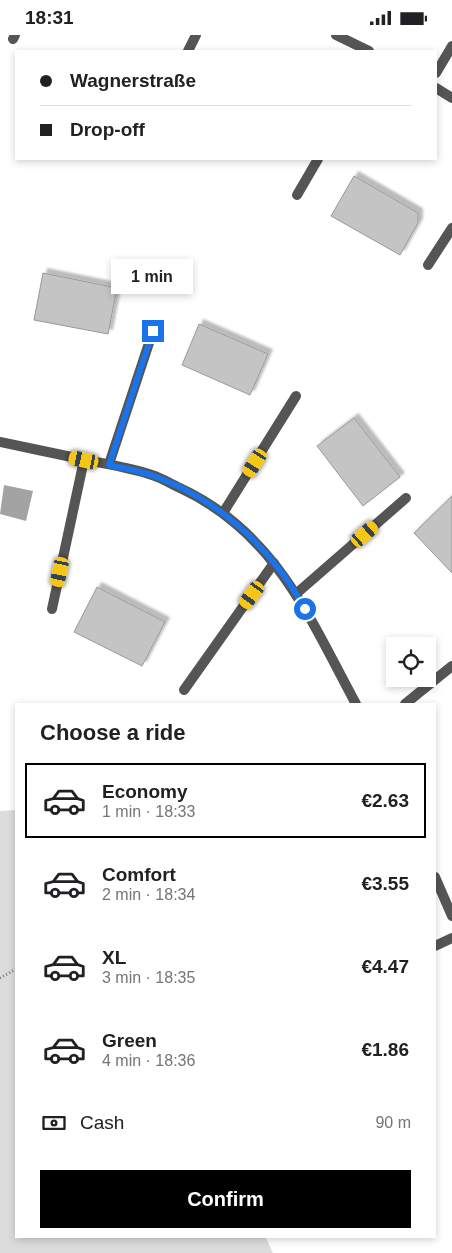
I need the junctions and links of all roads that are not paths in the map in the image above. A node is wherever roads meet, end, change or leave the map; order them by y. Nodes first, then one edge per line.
1 (196, 35) edge
2 (336, 35) edge
3 (452, 45) edge
4 (188, 50) edge
5 (367, 50) edge
6 (437, 71) edge
7 (437, 89) edge
8 (452, 98) edge
9 (317, 160) edge
10 (297, 195) dead end
11 (452, 228) edge
12 (428, 265) dead end
13 (153, 331) dead end
14 (296, 396) dead end
15 (0, 442) edge
16 (84, 460) junction
17 (109, 465) junction
18 (406, 498) dead end
19 (224, 513) junction
20 (274, 563) junction
21 (297, 593) junction
22 (52, 609) dead end
23 (452, 666) edge
24 (184, 690) dead end
25 (355, 703) edge
26 (406, 703) edge
27 (436, 879) edge
28 (452, 916) edge
29 (452, 939) edge
30 (436, 946) edge

1 - 4 street
2 - 5 street
3 - 6 street
7 - 8 street
9 - 10 street
11 - 12 street
13 - 17 street
14 - 19 street
15 - 16 street
16 - 17 street
16 - 22 street
17 - 19 street
18 - 21 street
19 - 20 street
20 - 21 street
20 - 24 street
21 - 25 street
23 - 26 street
27 - 28 street
29 - 30 street

